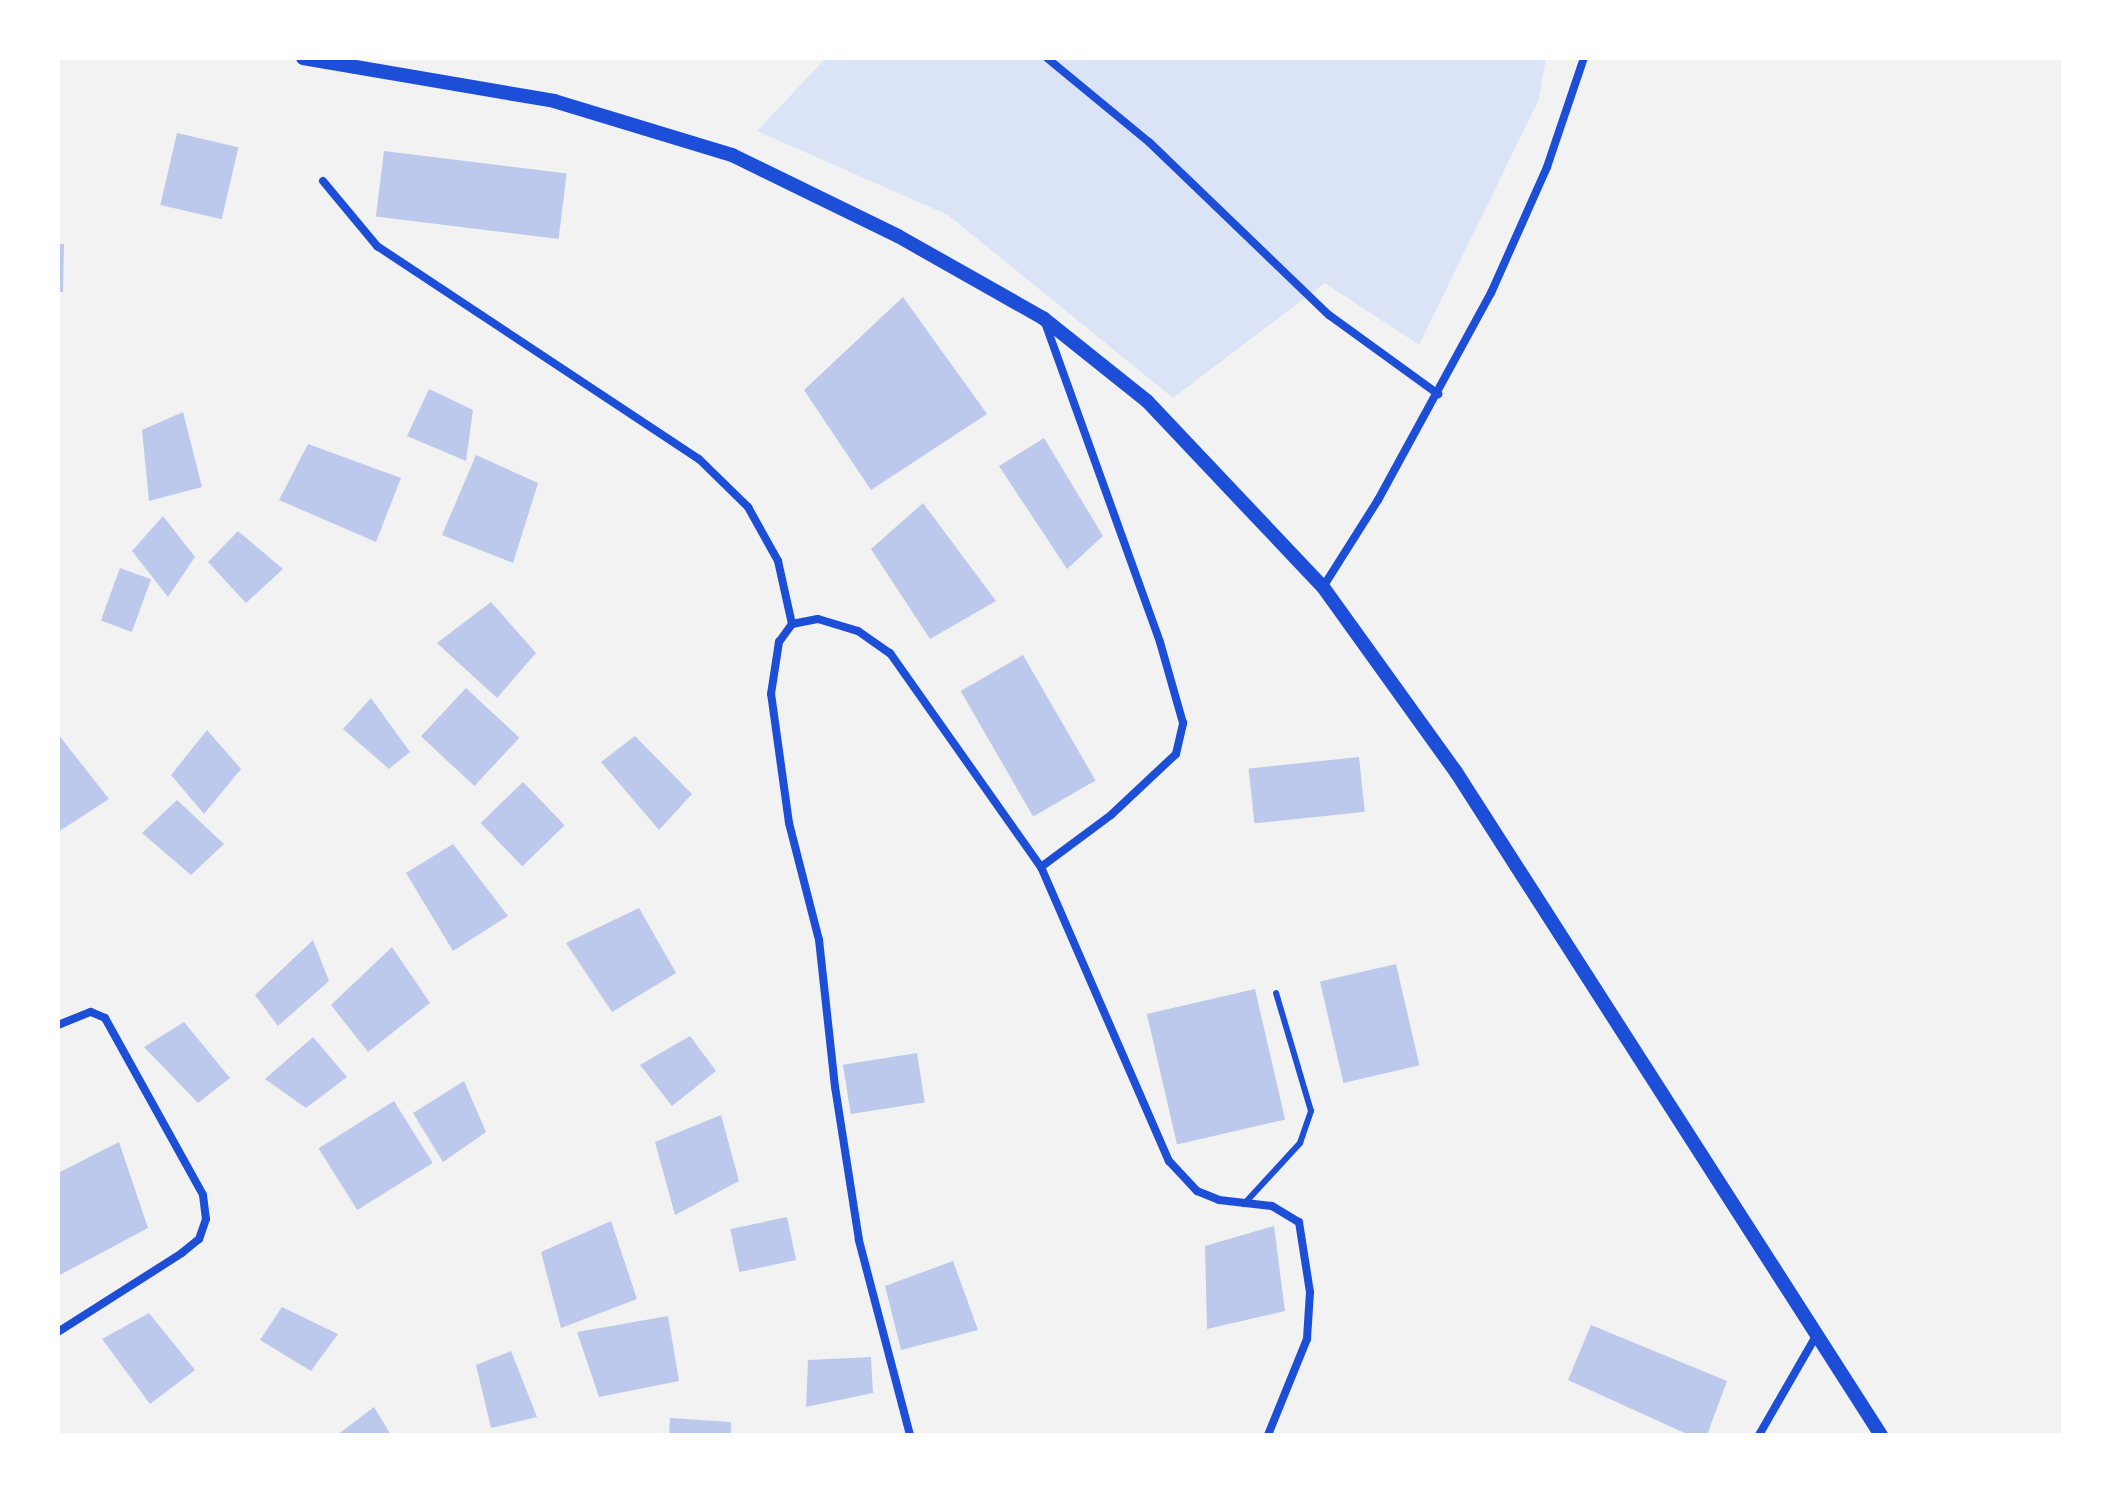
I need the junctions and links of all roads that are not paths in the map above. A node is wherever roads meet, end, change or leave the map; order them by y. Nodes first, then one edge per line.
1 (303, 58) edge
2 (1047, 58) edge
3 (1584, 58) edge
4 (323, 181) dead end
5 (1043, 318) junction
6 (1438, 394) junction
7 (1323, 587) junction
8 (792, 624) junction
9 (1041, 867) junction
10 (1276, 993) dead end
11 (58, 1025) edge
12 (1244, 1204) junction
13 (58, 1332) edge
14 (1816, 1336) junction
15 (910, 1435) edge
16 (1268, 1435) edge
17 (1759, 1435) edge
18 (1881, 1435) edge

1 - 5 street
2 - 6 street
3 - 6 street
4 - 8 street
5 - 7 street
5 - 9 street
6 - 7 street
7 - 14 street
8 - 9 street
8 - 15 street
9 - 12 street
10 - 12 lane
11 - 13 street
12 - 16 street
14 - 17 street
14 - 18 street

